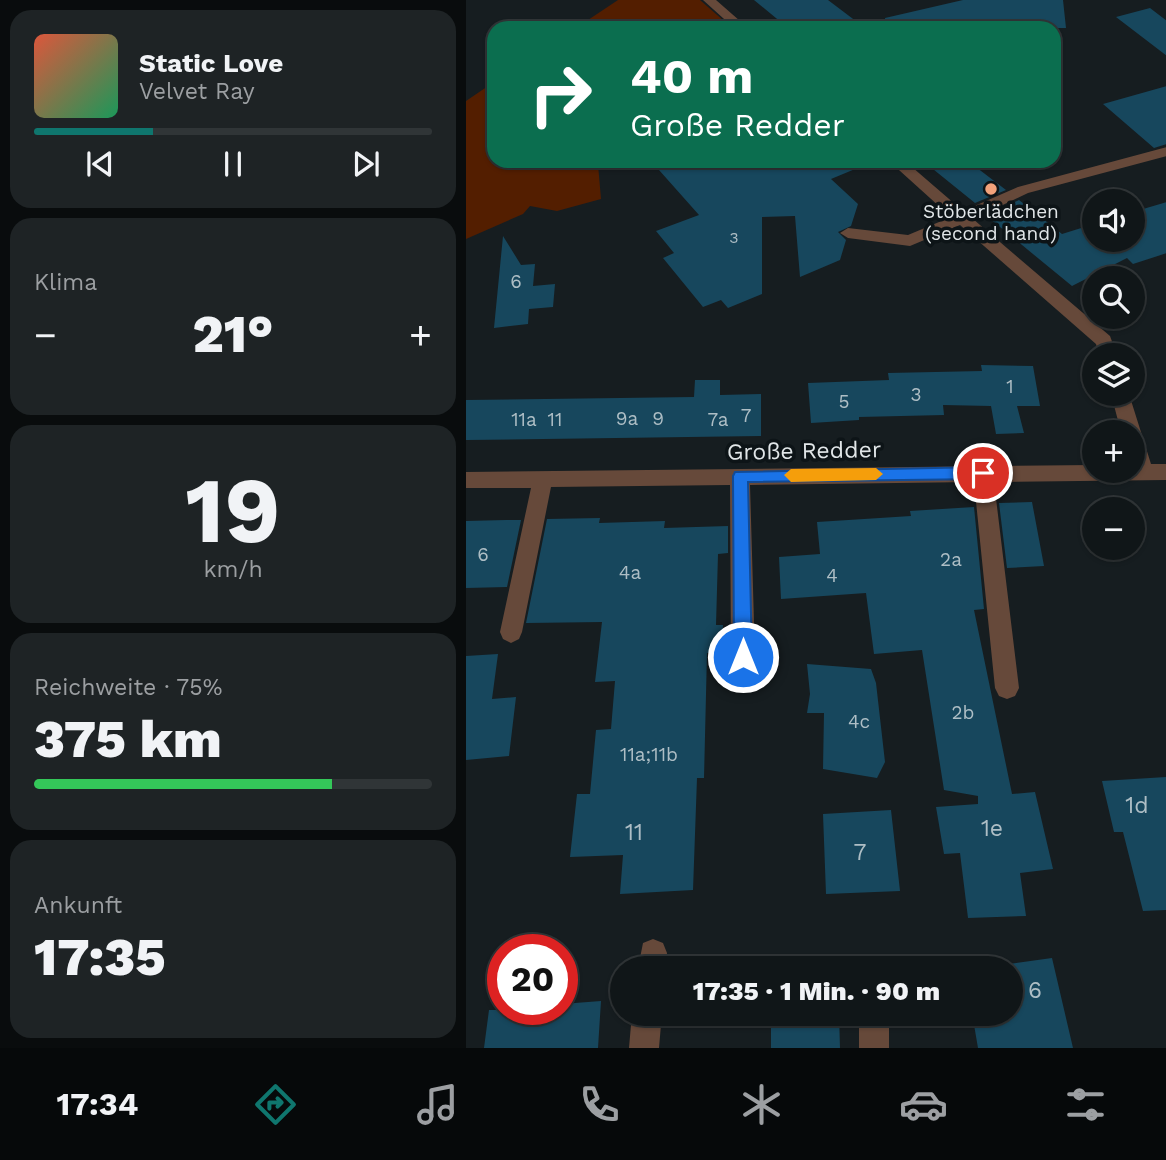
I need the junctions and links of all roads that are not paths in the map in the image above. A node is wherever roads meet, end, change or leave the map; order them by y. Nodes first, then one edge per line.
1 (709, 0) edge
2 (734, 21) edge
3 (1167, 150) edge
4 (904, 168) edge
5 (961, 218) junction
6 (848, 233) dead end
7 (1105, 343) edge
8 (1145, 471) edge
9 (1082, 472) edge
10 (1167, 472) edge
11 (983, 473) junction
12 (741, 476) junction
13 (543, 479) junction
14 (466, 480) edge
15 (511, 632) dead end
16 (743, 657) dead end
17 (1007, 688) dead end
18 (646, 1026) edge
19 (874, 1026) edge
20 (644, 1048) edge
21 (874, 1048) edge

1 - 2 street
3 - 5 street
4 - 5 street
5 - 6 street
5 - 7 street
8 - 10 street, Große Redder
9 - 11 street, Große Redder
11 - 12 street, Große Redder
11 - 17 street
12 - 13 street, Große Redder
12 - 16 street
13 - 14 street, Große Redder
13 - 15 street
18 - 20 street
19 - 21 street

